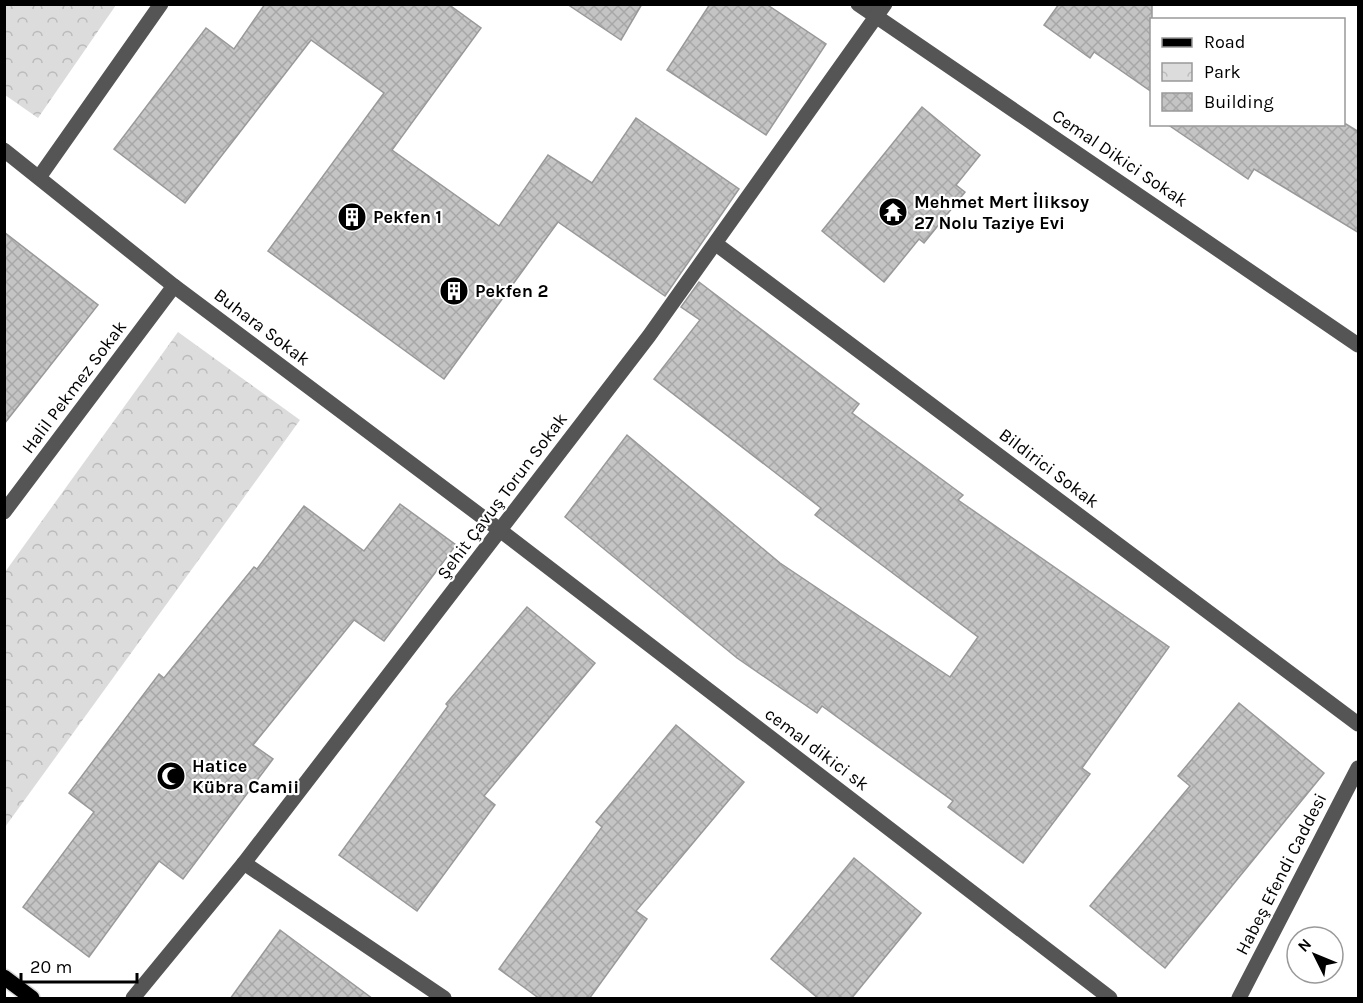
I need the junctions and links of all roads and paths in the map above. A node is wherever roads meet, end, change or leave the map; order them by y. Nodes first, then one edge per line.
1 (161, 4) edge
2 (858, 4) edge
3 (881, 10) edge
4 (4, 150) edge
5 (40, 176) junction
6 (716, 244) junction
7 (174, 285) junction
8 (1359, 345) edge
9 (4, 512) edge
10 (501, 531) junction
11 (1359, 724) edge
12 (1359, 768) edge
13 (244, 863) junction
14 (4, 977) edge
15 (32, 999) edge
16 (133, 999) edge
17 (444, 999) edge
18 (1110, 999) edge
19 (1239, 999) edge

1 - 5 street
2 - 3 street, Cemal Dikici Sokak
3 - 6 street, Şehit Çavuş Torun Sokak
3 - 8 street, Cemal Dikici Sokak
4 - 5 street, Buhara Sokak
5 - 7 street, Buhara Sokak
6 - 10 street, Şehit Çavuş Torun Sokak
6 - 11 street, Bildirici Sokak
7 - 9 street, Halil Pekmez Sokak
7 - 10 street, Buhara Sokak
10 - 13 street, Şehit Çavuş Torun Sokak
10 - 18 street, cemal dikici sk
12 - 19 street, Habeş Efendi Caddesi
13 - 16 street, Şehit Çavuş Torun Sokak
13 - 17 street
14 - 15 main road

